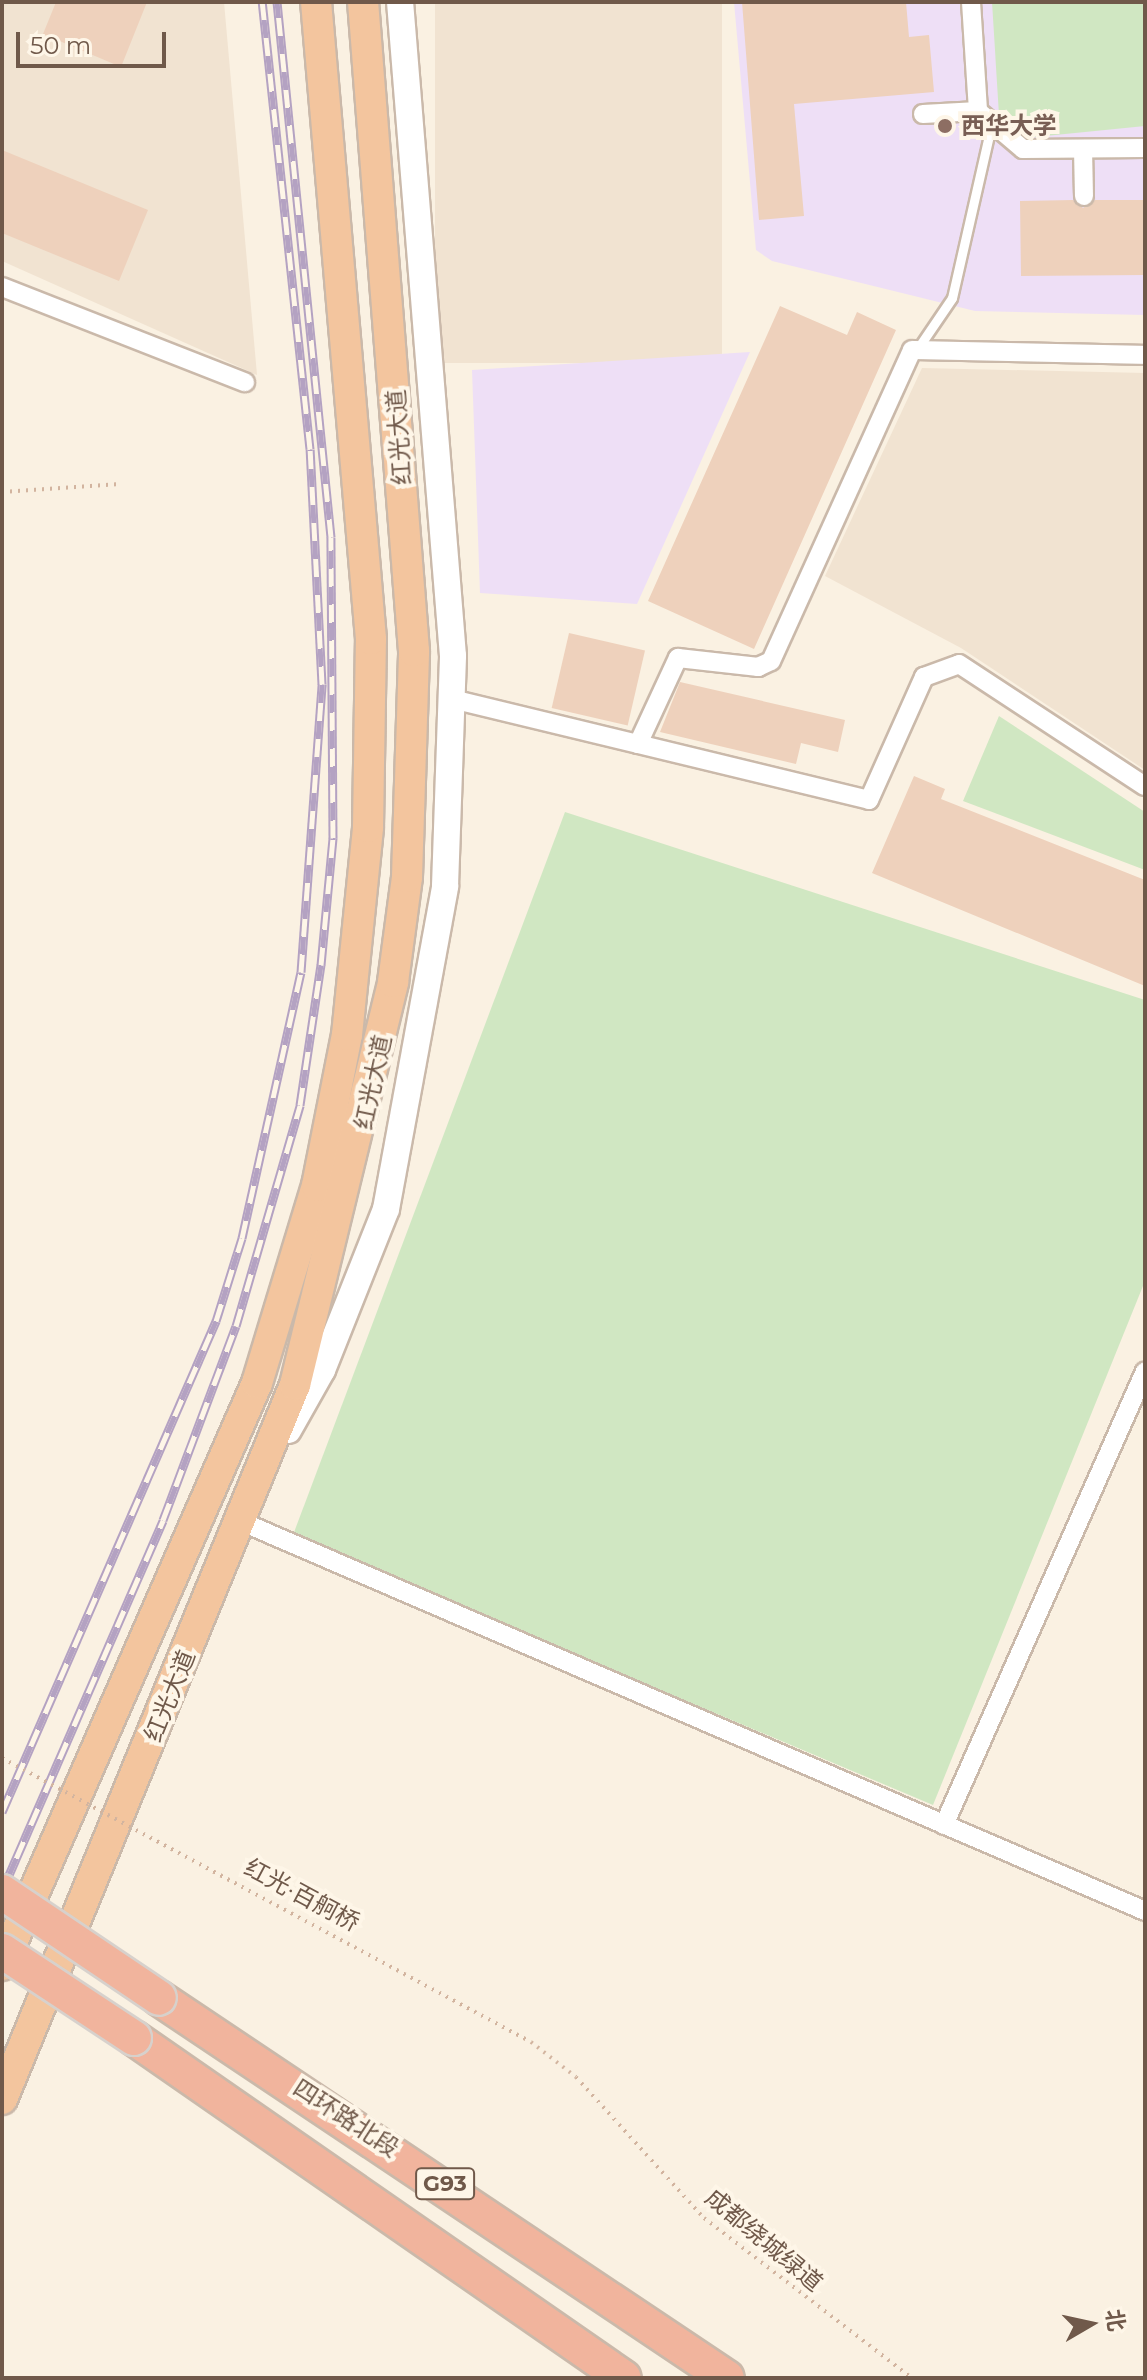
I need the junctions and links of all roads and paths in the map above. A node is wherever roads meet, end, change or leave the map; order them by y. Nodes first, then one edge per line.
1 (316, 2) edge
2 (363, 2) edge
3 (400, 2) edge
4 (971, 2) edge
5 (923, 114) dead end
6 (985, 116) junction
7 (1145, 148) edge
8 (1083, 149) junction
9 (1084, 196) dead end
10 (2, 287) edge
11 (918, 348) junction
12 (1145, 355) edge
13 (245, 382) dead end
14 (120, 484) dead end
15 (2, 492) edge
16 (452, 699) junction
17 (638, 744) junction
18 (1145, 786) edge
19 (1145, 1372) edge
20 (244, 1510) junction
21 (2, 1758) edge
22 (944, 1825) junction
23 (2, 1892) edge
24 (1145, 1911) edge
25 (2, 1951) edge
26 (2, 1965) edge
27 (576, 2077) joint
28 (2, 2099) edge
29 (624, 2378) edge
30 (727, 2378) edge
31 (912, 2378) edge

1 - 26 highway, 红光大道
2 - 20 highway, 红光大道
3 - 16 main road
4 - 6 street
5 - 6 street
6 - 8 street
6 - 11 lane
7 - 8 street
8 - 9 street
10 - 13 street
11 - 12 street
11 - 17 street
14 - 15 path
16 - 17 street
16 - 20 main road
17 - 18 street
19 - 22 street
20 - 22 street
20 - 28 highway, 红光大道
21 - 27 path, 红光·百舸桥, bridge
22 - 24 street
23 - 30 highway, 四环路北段 / G93, bridge
25 - 29 highway, G93, bridge
27 - 31 path, 成都绕城绿道

